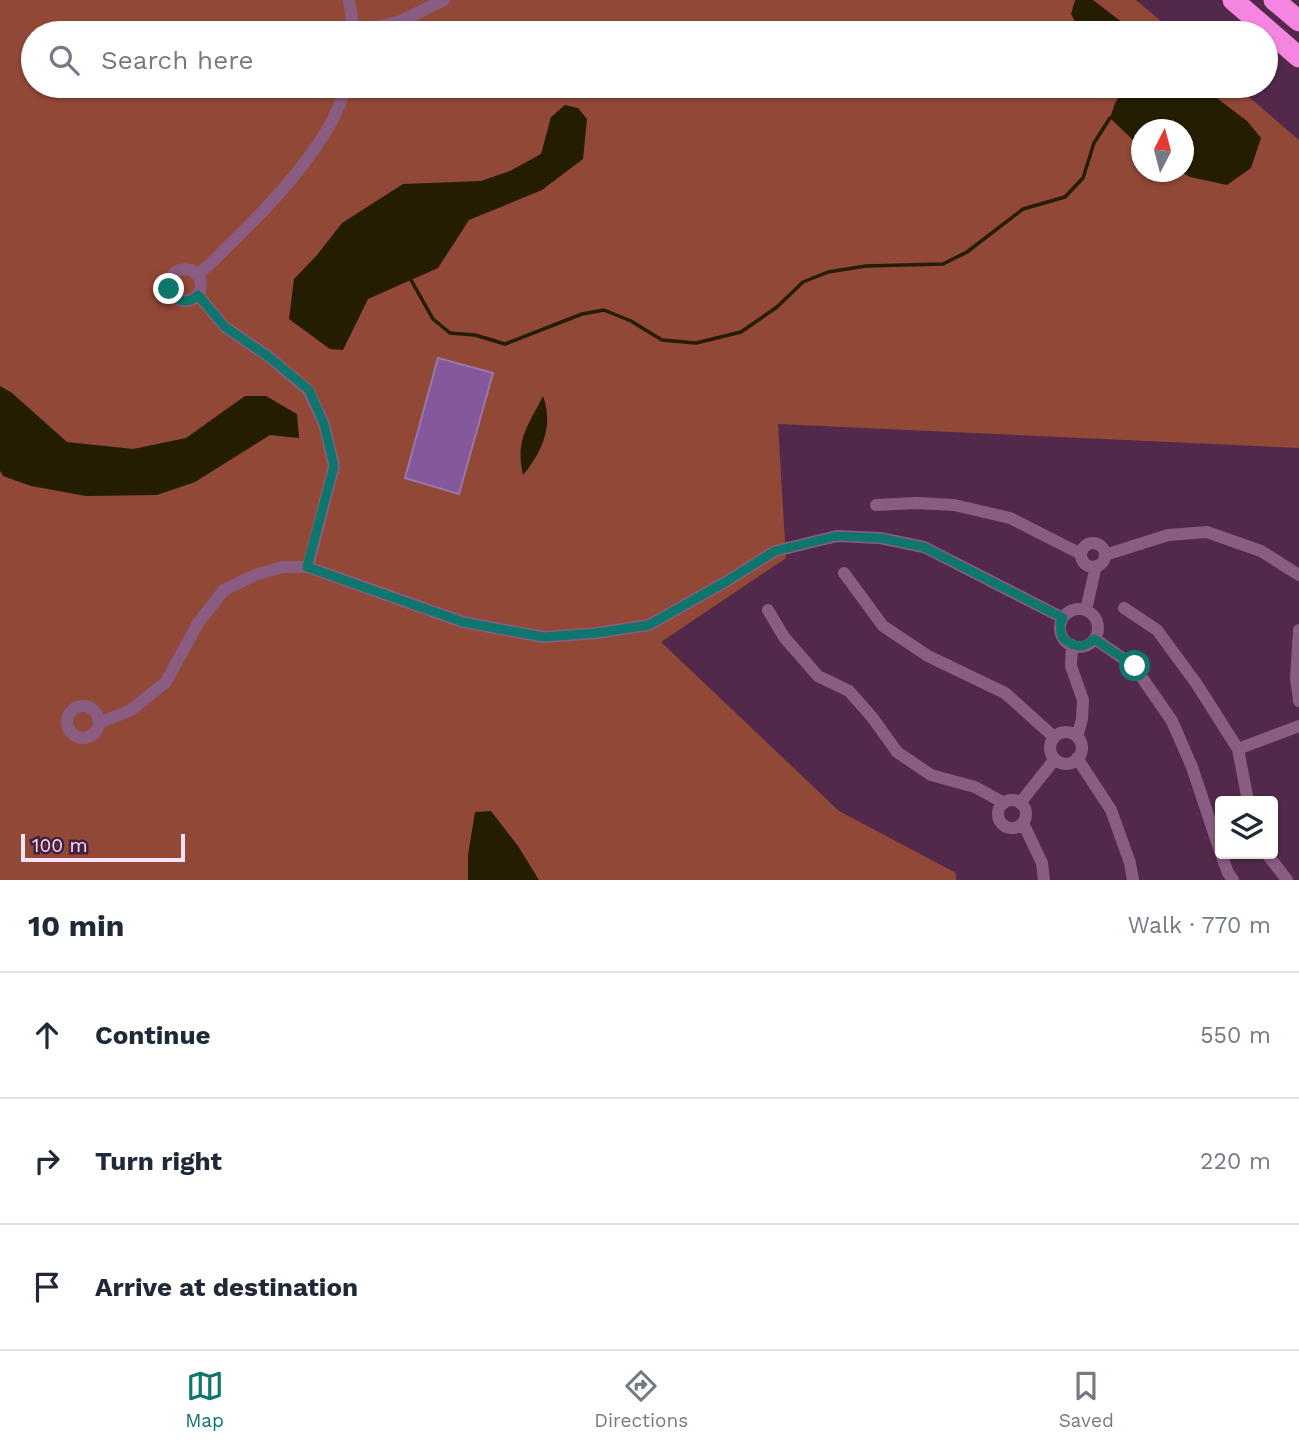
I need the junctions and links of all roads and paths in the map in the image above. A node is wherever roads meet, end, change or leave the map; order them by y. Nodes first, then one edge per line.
1 (349, 0) edge
2 (444, 0) edge
3 (1233, 0) edge
4 (1275, 0) edge
5 (352, 21) edge
6 (401, 21) edge
7 (1257, 21) edge
8 (1299, 21) edge
9 (1278, 39) edge
10 (1299, 57) edge
11 (343, 98) edge
12 (197, 274) junction
13 (198, 295) junction
14 (876, 505) dead end
15 (1080, 555) junction
16 (1105, 555) junction
17 (1096, 566) junction
18 (307, 567) junction
19 (844, 573) dead end
20 (1299, 575) edge
21 (1124, 608) dead end
22 (768, 610) dead end
23 (1086, 610) junction
24 (1063, 618) junction
25 (1299, 629) edge
26 (1094, 639) junction
27 (1072, 645) junction
28 (1299, 701) edge
29 (99, 723) dead end
30 (1299, 726) edge
31 (1054, 737) junction
32 (1077, 737) junction
33 (1238, 749) junction
34 (1077, 758) junction
35 (1055, 759) junction
36 (1247, 796) edge
37 (1004, 803) junction
38 (1020, 803) junction
39 (1023, 823) junction
40 (1215, 834) edge
41 (1223, 859) edge
42 (1271, 859) edge
43 (1044, 880) edge
44 (1133, 880) edge
45 (1233, 880) edge
46 (1287, 880) edge

1 - 5 street
2 - 6 street
3 - 7 highway
4 - 8 highway
9 - 10 highway
11 - 12 street
12 - 13 street
12 - 13 street
13 - 18 street
14 - 15 street
15 - 16 street
15 - 17 street
16 - 17 street
16 - 20 street
17 - 23 street
18 - 24 street
18 - 29 street
19 - 31 street
21 - 33 street
22 - 37 street
23 - 24 street
23 - 26 street
24 - 27 street
25 - 28 street
26 - 27 street
26 - 40 street
27 - 32 street
30 - 33 street
31 - 32 street
31 - 35 street
32 - 34 street
33 - 36 street
34 - 35 street
34 - 44 street
35 - 38 street
37 - 38 street
37 - 39 street
38 - 39 street
39 - 43 street
41 - 45 street
42 - 46 street

